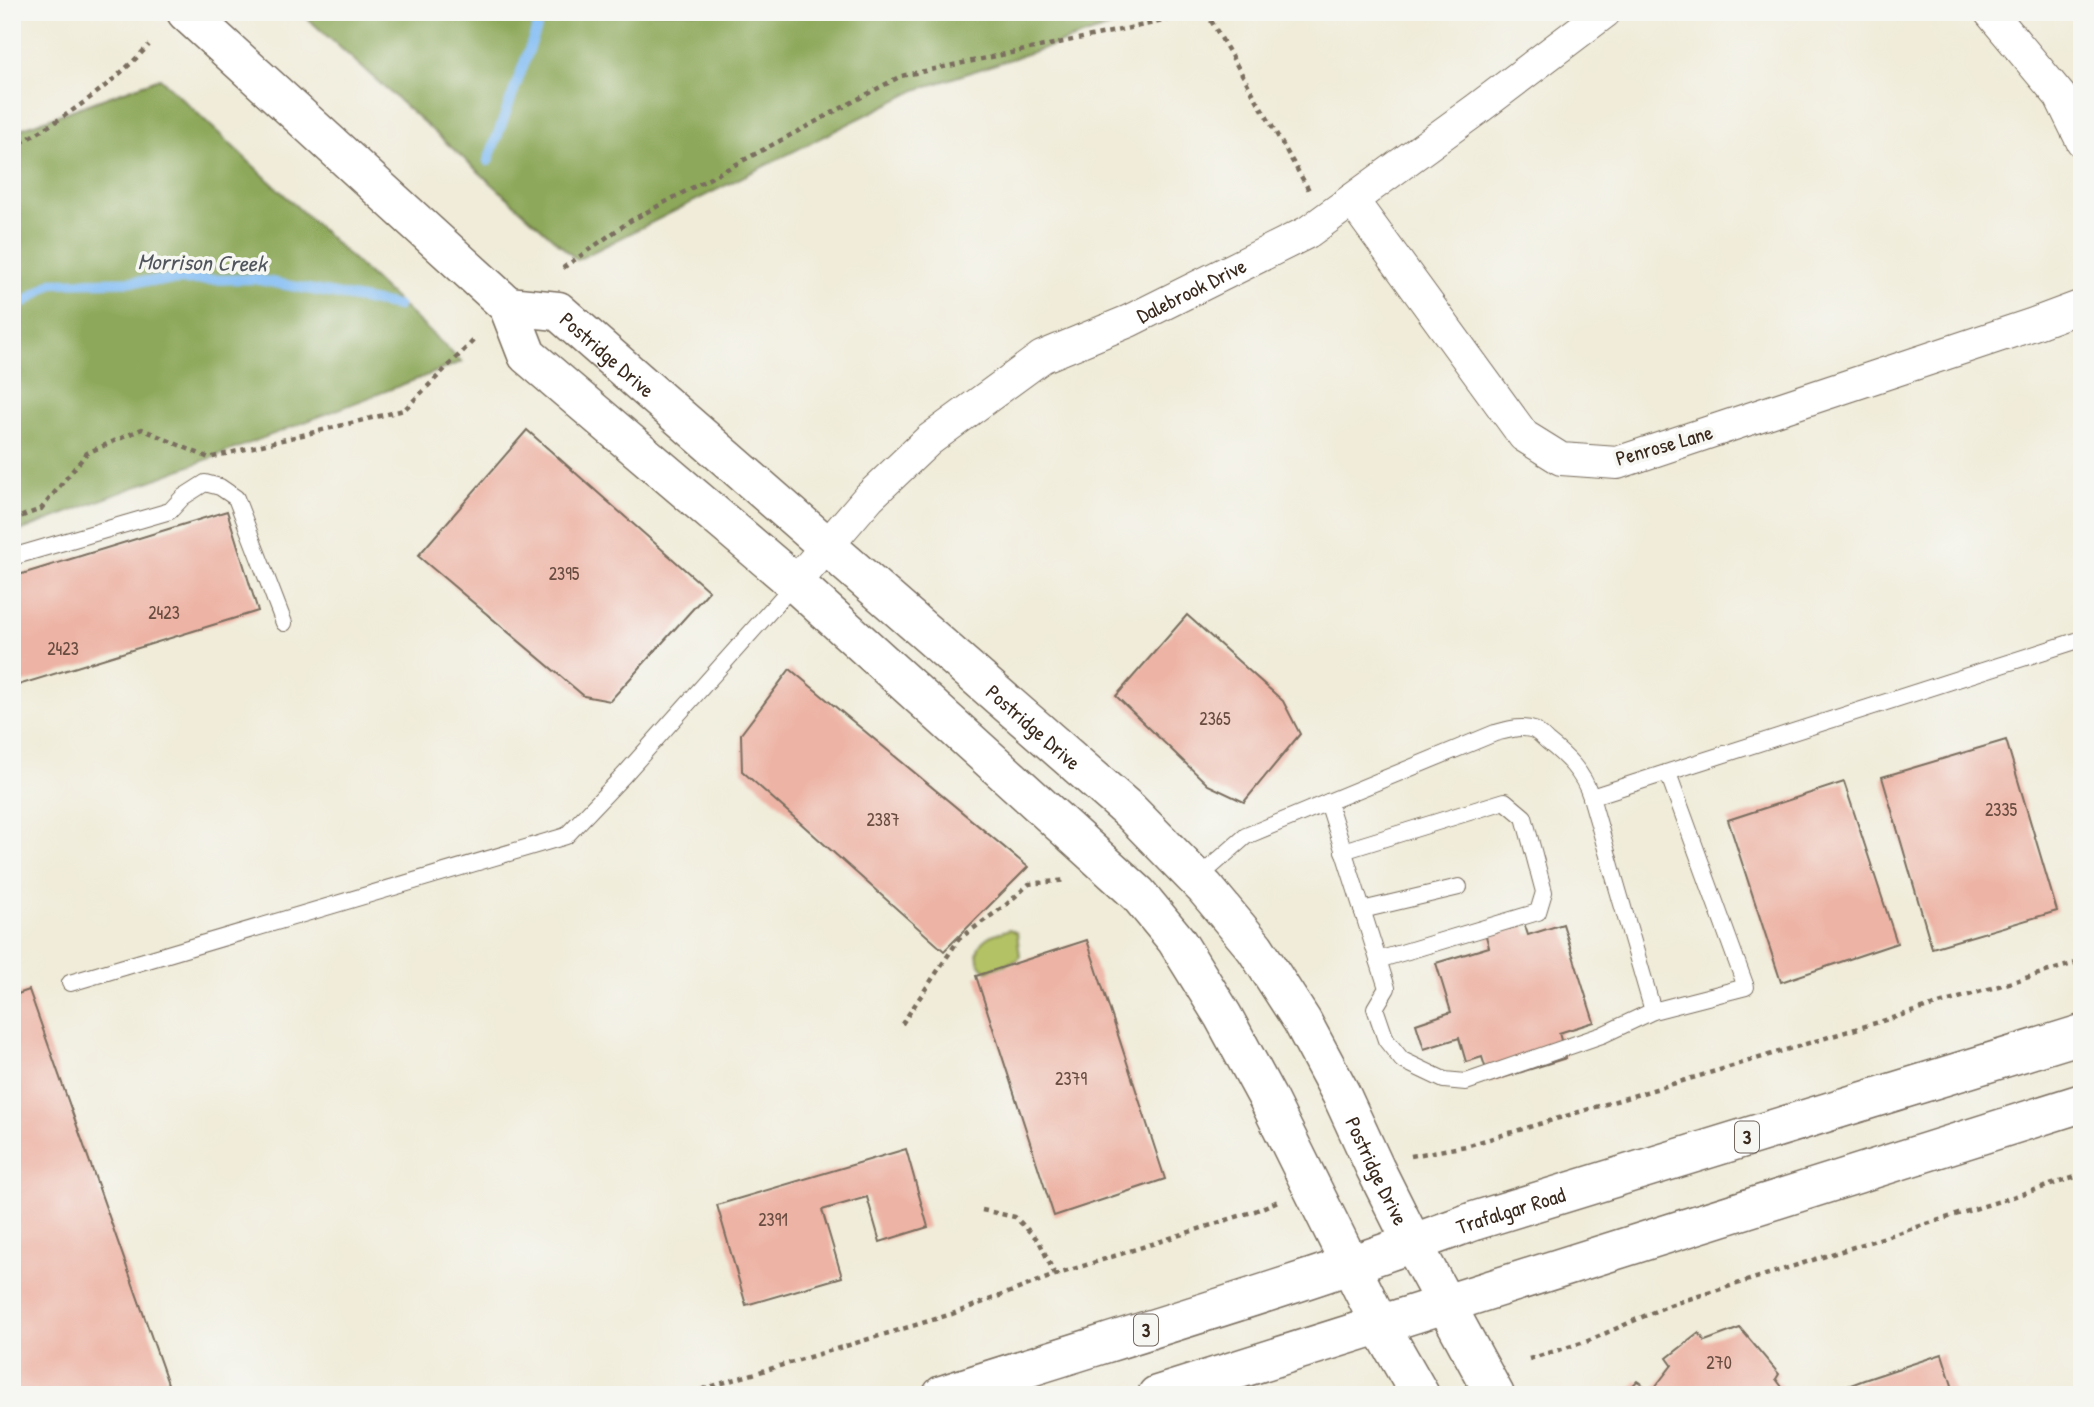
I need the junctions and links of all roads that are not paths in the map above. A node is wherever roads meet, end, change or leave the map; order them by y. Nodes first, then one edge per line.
1 (186, 12) edge
2 (1605, 12) edge
3 (1990, 12) edge
4 (2082, 141) edge
5 (1352, 200) junction
6 (508, 306) junction
7 (2082, 306) edge
8 (827, 546) junction
9 (12, 557) edge
10 (795, 583) junction
11 (284, 623) dead end
12 (2082, 639) edge
13 (1668, 772) junction
14 (1591, 797) junction
15 (1328, 802) junction
16 (1343, 851) junction
17 (1196, 879) junction
18 (1459, 887) dead end
19 (1362, 910) junction
20 (1378, 960) junction
21 (70, 983) dead end
22 (1653, 1011) junction
23 (2082, 1034) edge
24 (2082, 1103) edge
25 (1430, 1274) junction
26 (1365, 1294) junction
27 (942, 1395) edge
28 (1157, 1395) edge
29 (1420, 1395) edge
30 (1495, 1395) edge

1 - 6 street
2 - 5 street, Dalebrook Drive
3 - 4 street
5 - 7 street, Penrose Lane
5 - 8 street, Dalebrook Drive
6 - 8 street, Postridge Drive
6 - 10 street
8 - 10 street, Dalebrook Drive
8 - 17 street, Postridge Drive
9 - 11 lane
10 - 21 lane
10 - 26 street
12 - 13 lane
13 - 14 lane
13 - 22 lane
14 - 15 lane
14 - 22 lane
15 - 16 lane
15 - 17 lane
16 - 19 lane
16 - 20 lane
17 - 25 street, Postridge Drive
18 - 19 lane
19 - 20 lane
20 - 22 lane
23 - 25 street, Trafalgar Road / 3
24 - 25 street, Trafalgar Road / 3
25 - 26 street, Trafalgar Road / 3
25 - 26 street, Trafalgar Road / 3
25 - 30 street, Postridge Drive
26 - 27 street, Trafalgar Road / 3
26 - 28 street, Trafalgar Road / 3
26 - 29 street

